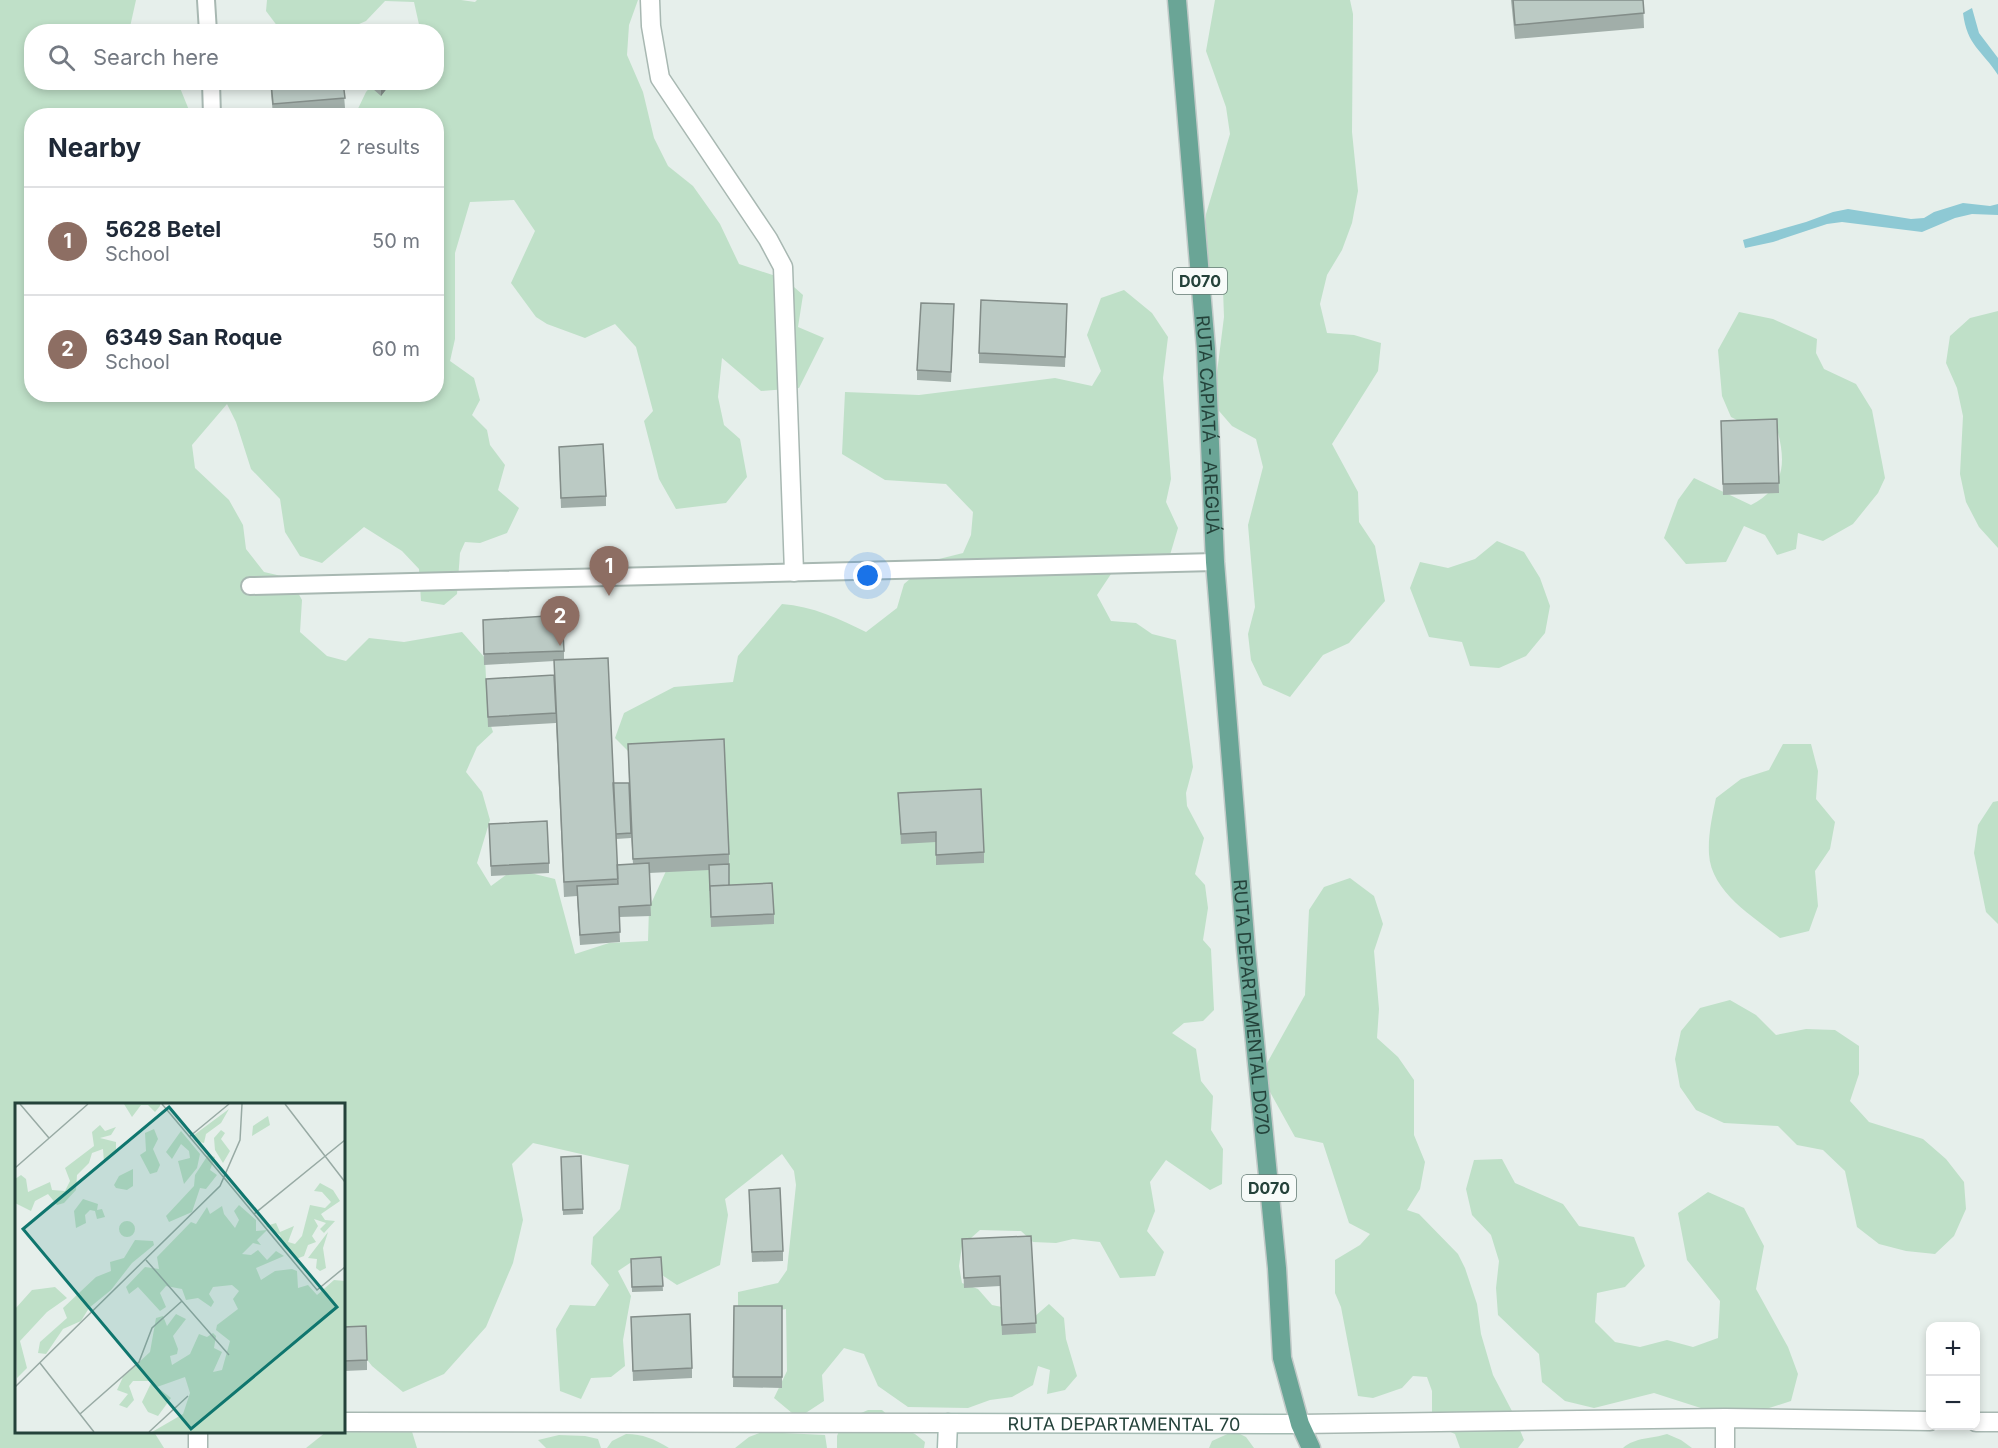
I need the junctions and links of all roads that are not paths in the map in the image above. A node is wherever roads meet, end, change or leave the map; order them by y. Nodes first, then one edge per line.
1 (206, 0) edge
2 (650, 0) edge
3 (1177, 0) edge
4 (208, 24) edge
5 (211, 90) edge
6 (212, 108) edge
7 (1215, 562) junction
8 (794, 572) junction
9 (250, 586) dead end
10 (1725, 1418) junction
11 (1926, 1421) edge
12 (345, 1422) edge
13 (1980, 1422) edge
14 (1998, 1422) edge
15 (948, 1423) junction
16 (1300, 1424) junction
17 (948, 1448) edge
18 (1311, 1448) edge
19 (1725, 1448) edge

1 - 4 lane
2 - 8 street
3 - 7 main road, RUTA CAPIATÁ - AREGUÁ / D070
5 - 6 lane
7 - 8 lane
7 - 16 main road, RUTA DEPARTAMENTAL D070 / D070
8 - 9 lane
10 - 11 street, RUTA DEPARTAMENTAL 70
10 - 16 street, RUTA DEPARTAMENTAL 70
10 - 19 street
12 - 15 street, RUTA DEPARTAMENTAL 70
13 - 14 street
15 - 16 street, RUTA DEPARTAMENTAL 70
15 - 17 street
16 - 18 main road, RUTA DEPARTAMENTAL D070 / D070

